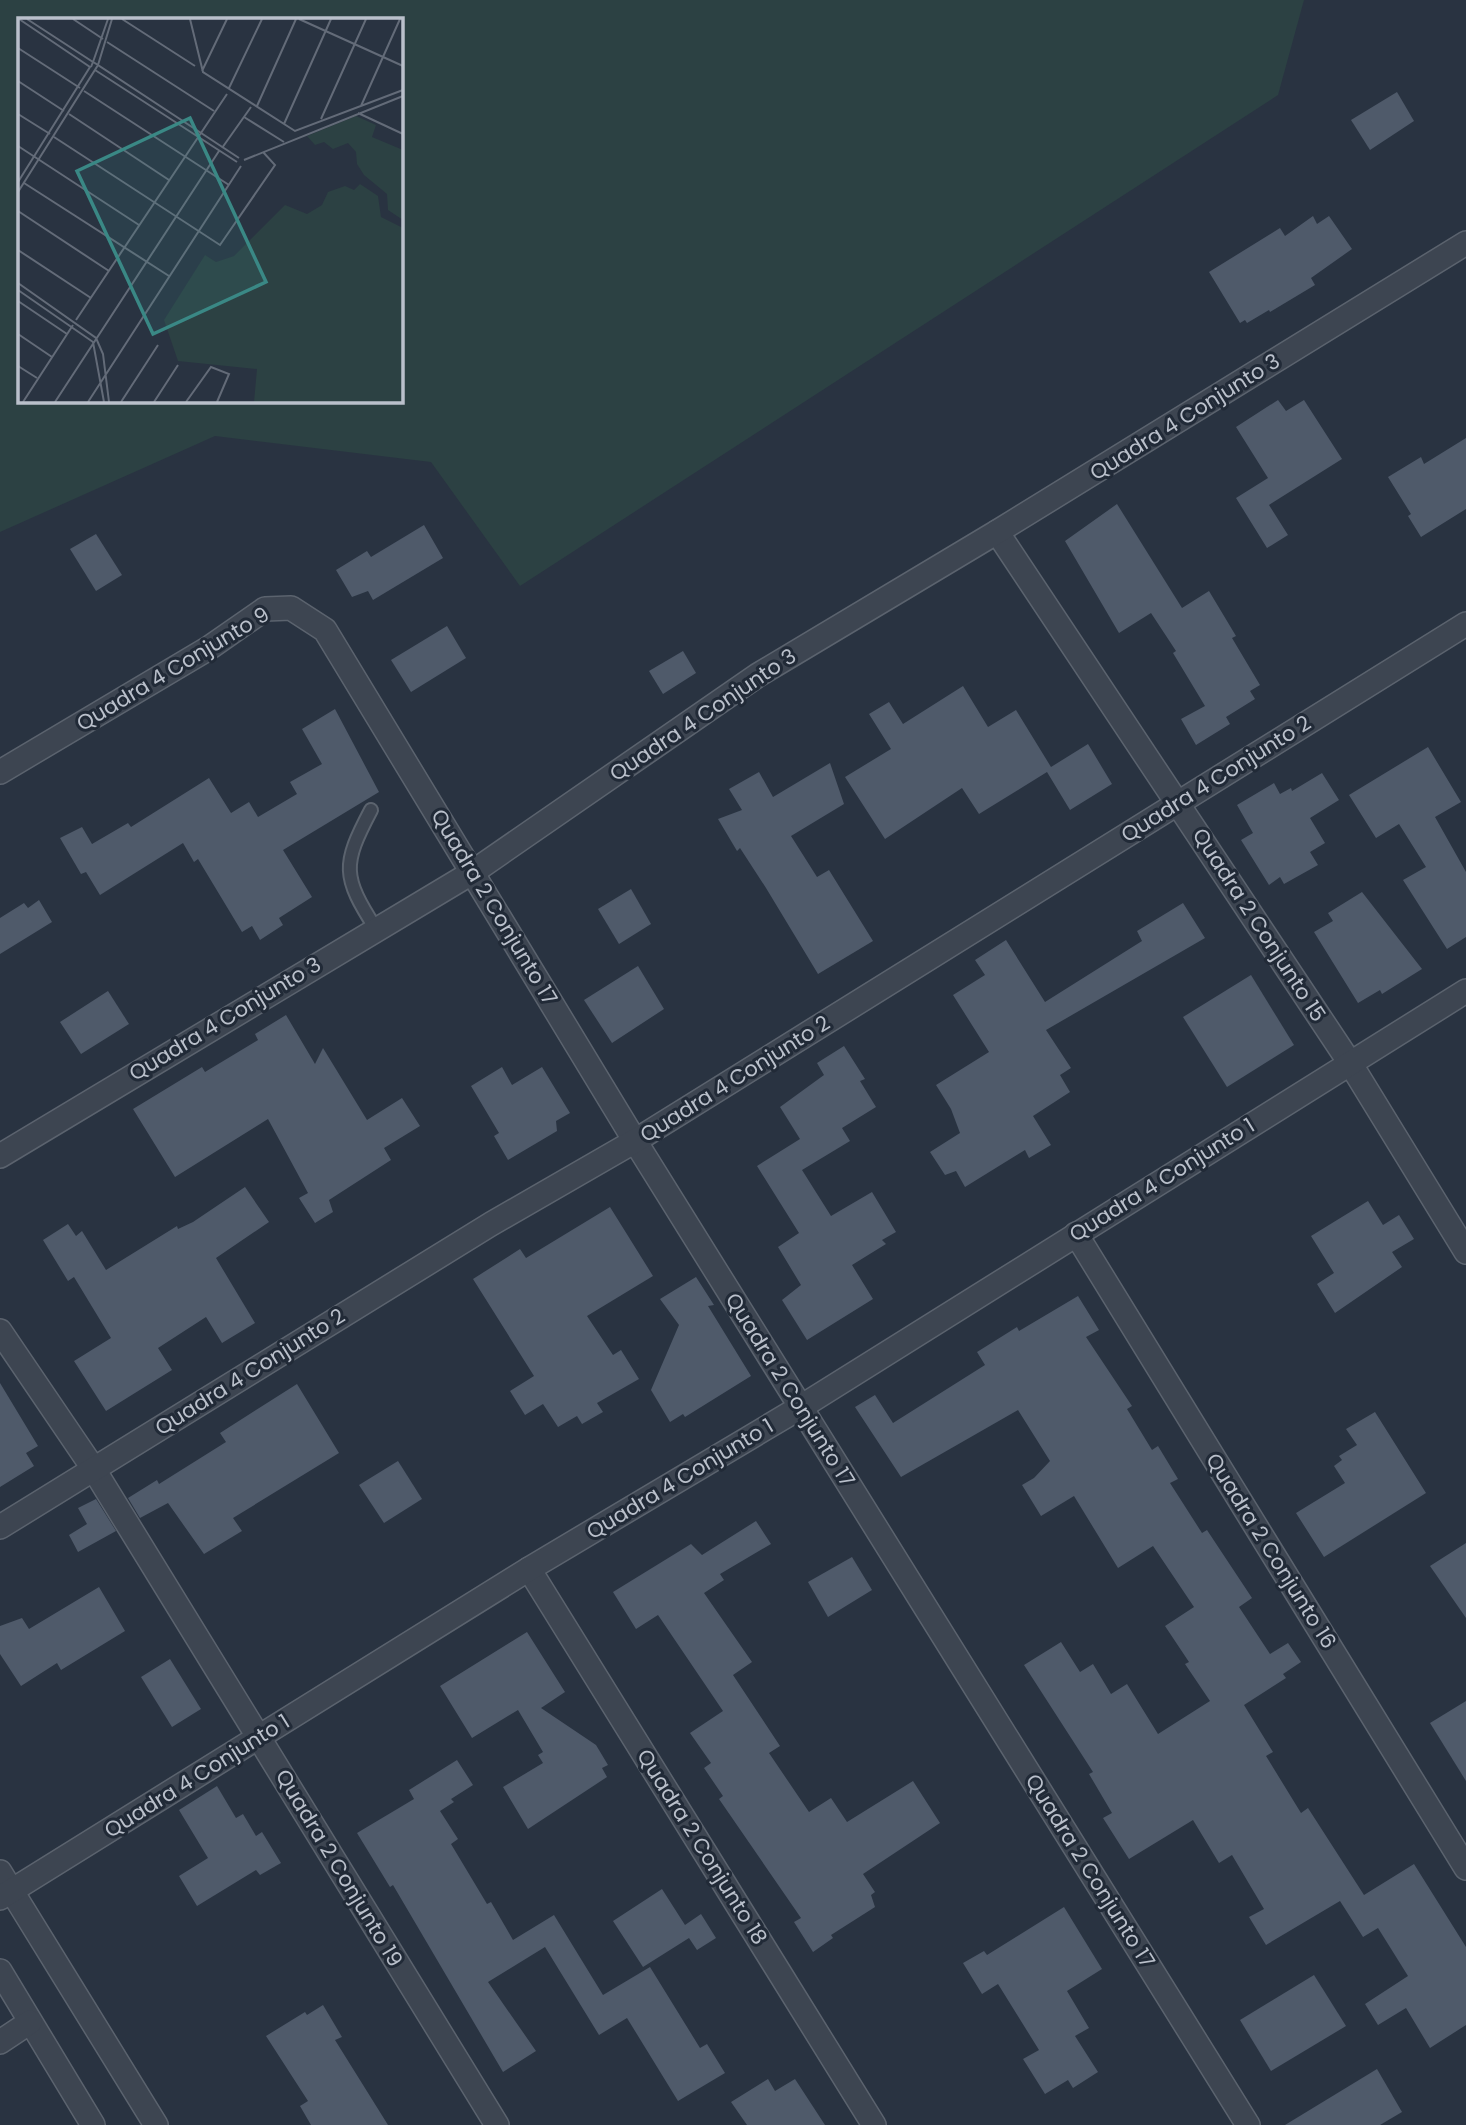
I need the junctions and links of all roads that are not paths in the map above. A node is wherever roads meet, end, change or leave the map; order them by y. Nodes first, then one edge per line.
1 (1466, 243) edge
2 (997, 533) junction
3 (1466, 624) edge
4 (340, 651) joint
5 (0, 772) edge
6 (1178, 802) junction
7 (371, 810) dead end
8 (473, 872) junction
9 (376, 929) junction
10 (1466, 991) edge
11 (1350, 1063) junction
12 (635, 1141) junction
13 (0, 1156) edge
14 (1076, 1234) junction
15 (1466, 1252) edge
16 (0, 1331) edge
17 (801, 1407) junction
18 (93, 1468) junction
19 (0, 1527) edge
20 (529, 1569) junction
21 (260, 1738) junction
22 (1466, 1868) edge
23 (4, 1887) edge
24 (0, 1971) edge
25 (30, 2021) junction
26 (0, 2042) edge
27 (93, 2125) edge
28 (156, 2125) edge
29 (497, 2125) edge
30 (874, 2125) edge
31 (1248, 2125) edge

1 - 2 street, Quadra 4 Conjunto 3
2 - 6 street, Quadra 2 Conjunto 15
2 - 8 street, Quadra 4 Conjunto 3
3 - 6 street, Quadra 4 Conjunto 2
4 - 5 street, Quadra 4 Conjunto 9
4 - 8 street, Quadra 2 Conjunto 17
6 - 11 street, Quadra 2 Conjunto 15
6 - 12 street, Quadra 4 Conjunto 2
7 - 9 lane
8 - 9 street, Quadra 4 Conjunto 3
8 - 12 street, Quadra 2 Conjunto 17
9 - 13 street, Quadra 4 Conjunto 3
10 - 11 street, Quadra 4 Conjunto 1
11 - 14 street, Quadra 4 Conjunto 1
11 - 15 street, Quadra 2 Conjunto 15
12 - 17 street, Quadra 2 Conjunto 17
12 - 18 street, Quadra 4 Conjunto 2
14 - 17 street, Quadra 4 Conjunto 1
14 - 22 street, Quadra 2 Conjunto 16
16 - 18 street, Quadra 2 Conjunto 19
17 - 20 street, Quadra 4 Conjunto 1
17 - 31 street, Quadra 2 Conjunto 17
18 - 19 street, Quadra 4 Conjunto 2
18 - 21 street, Quadra 2 Conjunto 19
20 - 21 street, Quadra 4 Conjunto 1
20 - 30 street, Quadra 2 Conjunto 18
21 - 23 street, Quadra 4 Conjunto 1
21 - 29 street, Quadra 2 Conjunto 19
23 - 28 street
24 - 25 street
25 - 26 street
25 - 27 street

